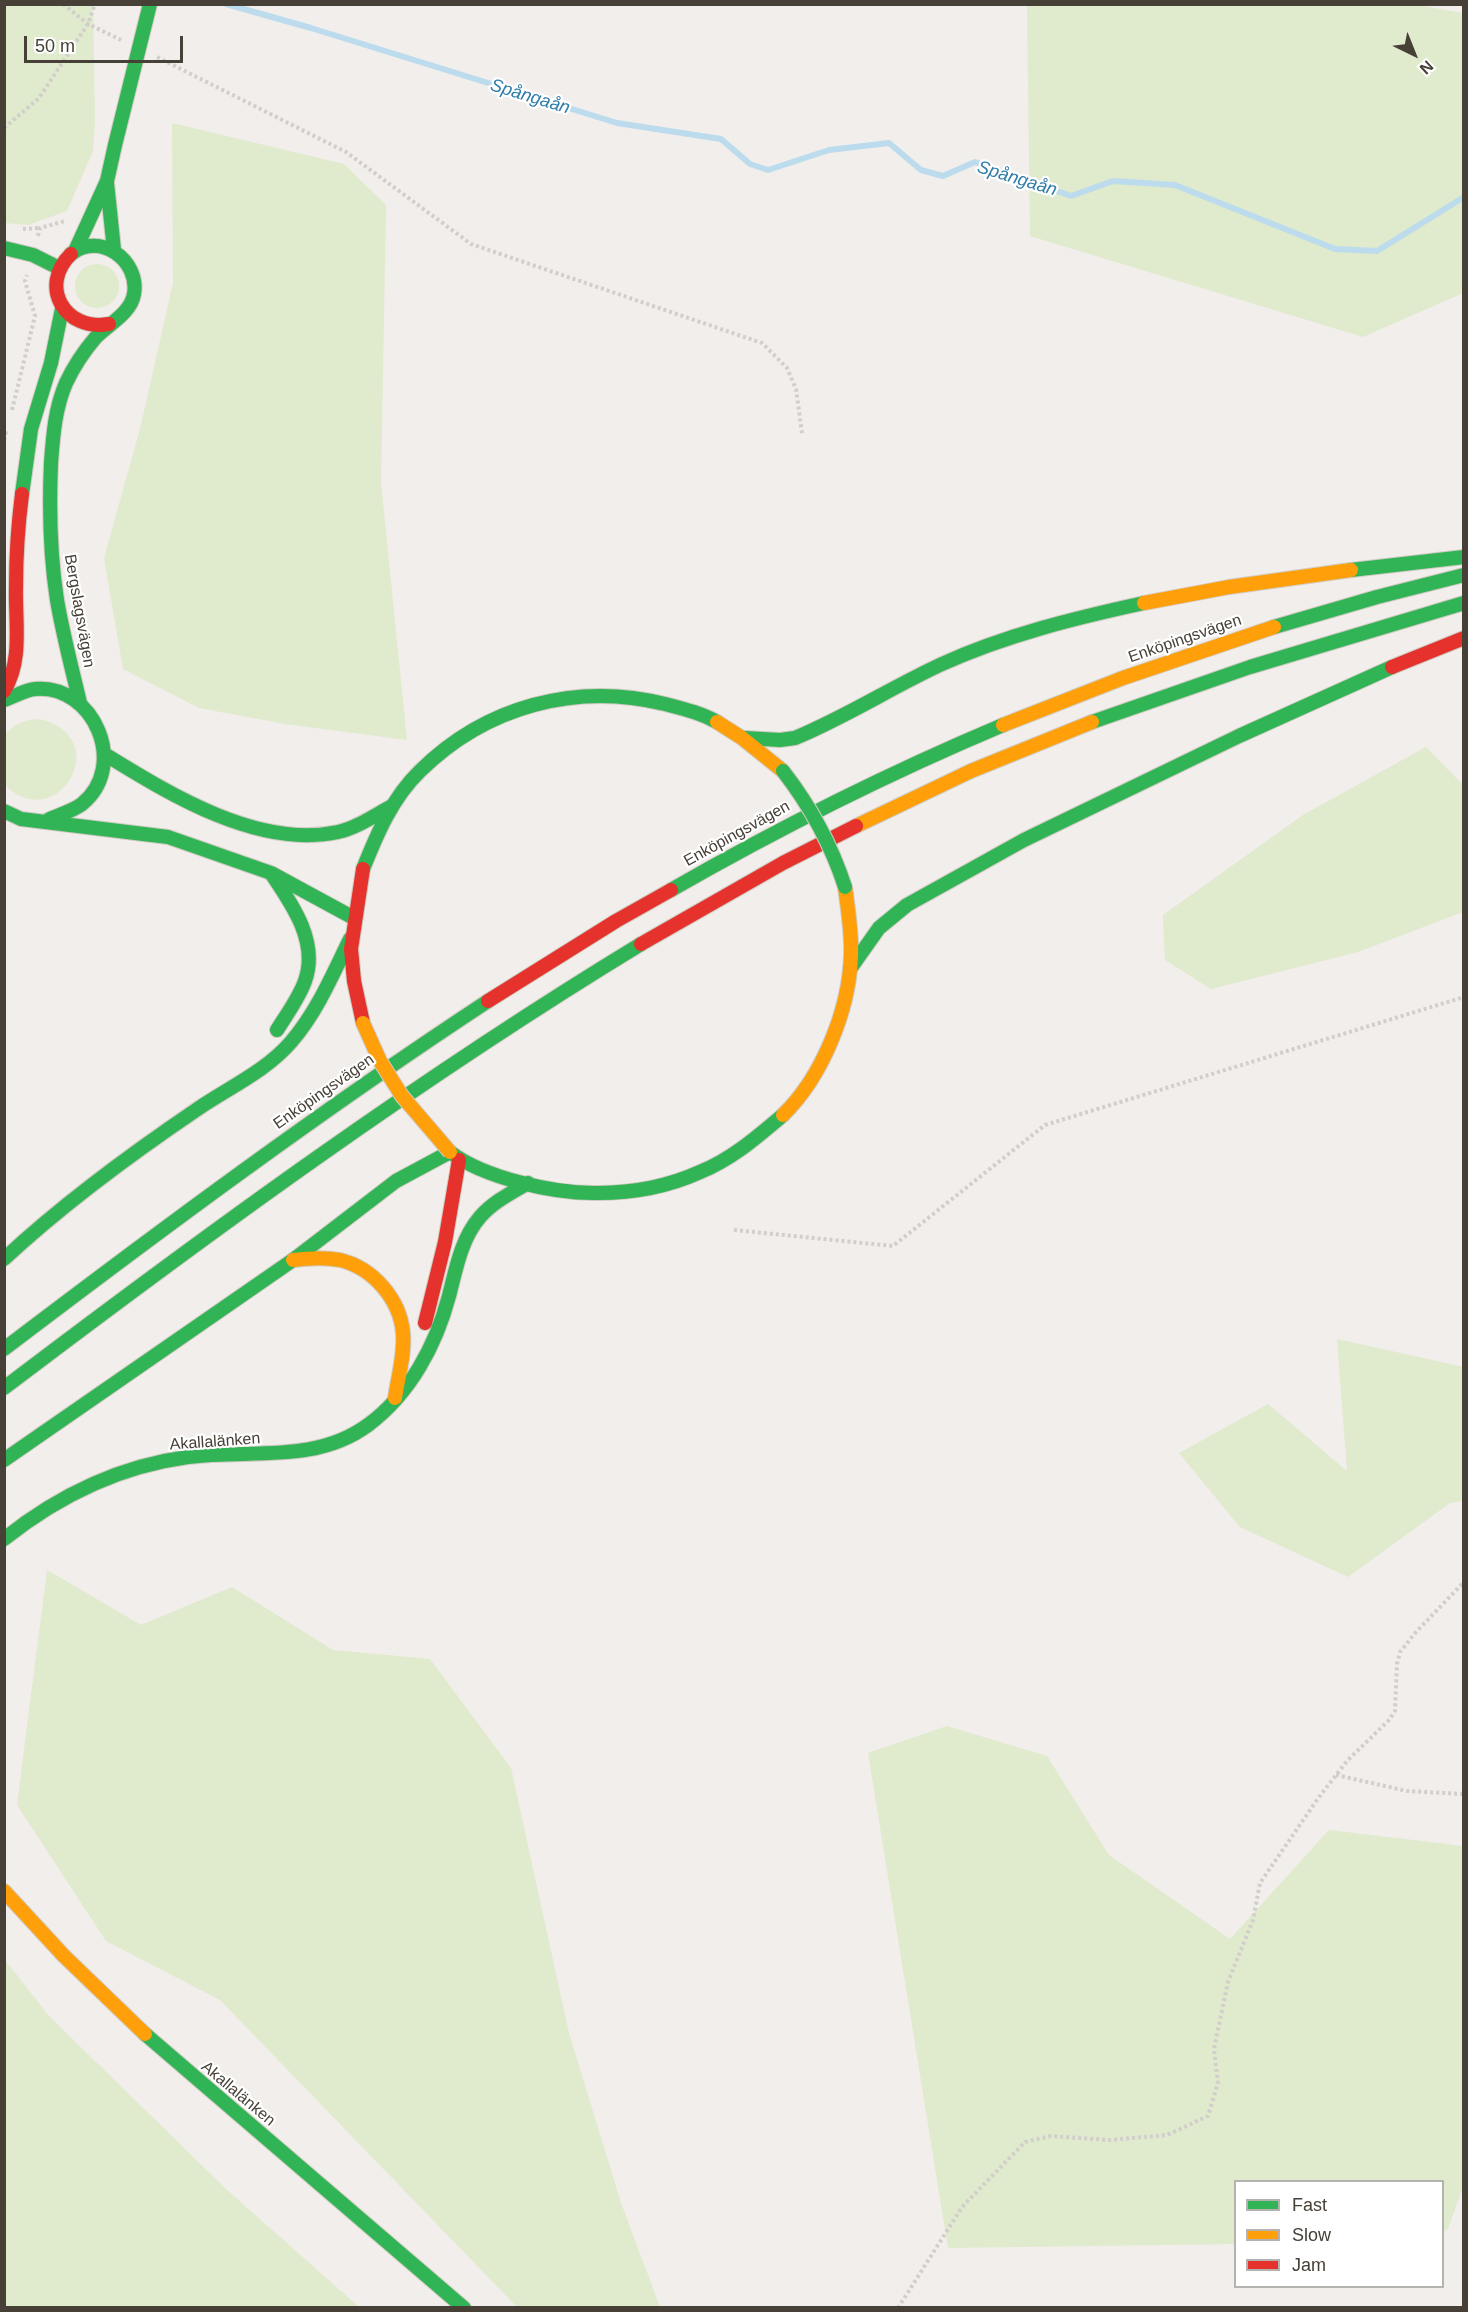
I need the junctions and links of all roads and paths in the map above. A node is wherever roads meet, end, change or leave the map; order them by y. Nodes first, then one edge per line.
1 (63, 4) edge
2 (95, 4) edge
3 (150, 4) edge
4 (88, 24) junction
5 (129, 44) dead end
6 (149, 54) dead end
7 (4, 128) edge
8 (107, 181) junction
9 (4, 248) edge
10 (114, 250) junction
11 (75, 251) junction
12 (33, 255) junction
13 (59, 268) junction
14 (62, 309) junction
15 (109, 324) junction
16 (802, 433) dead end
17 (4, 440) edge
18 (1464, 557) edge
19 (1464, 575) edge
20 (1464, 603) edge
21 (1464, 638) edge
22 (4, 691) edge
23 (4, 700) edge
24 (80, 703) junction
25 (745, 738) junction
26 (106, 755) junction
27 (392, 806) junction
28 (4, 811) edge
29 (44, 822) junction
30 (271, 873) junction
31 (352, 917) junction
32 (351, 939) junction
33 (850, 969) junction
34 (1464, 997) edge
35 (271, 1038) dead end
36 (252, 1060) dead end
37 (216, 1096) junction
38 (454, 1156) junction
39 (528, 1183) junction
40 (734, 1230) dead end
41 (4, 1259) edge
42 (293, 1260) junction
43 (4, 1349) edge
44 (4, 1388) edge
45 (395, 1398) junction
46 (4, 1460) edge
47 (4, 1539) edge
48 (1464, 1582) edge
49 (1336, 1775) junction
50 (1464, 1794) edge
51 (4, 1891) edge
52 (464, 2307) edge
53 (898, 2307) edge

1 - 4 path
2 - 4 path
3 - 8 main road, bridge
4 - 5 path
4 - 7 path
6 - 16 path
8 - 10 main road
8 - 11 main road
9 - 12 main road
10 - 11 main road
10 - 15 main road, Bergslagsvägen
11 - 13 main road
12 - 13 main road
12 - 17 path
13 - 14 main road
14 - 15 main road
14 - 22 main road
15 - 24 main road, Bergslagsvägen
18 - 25 main road
19 - 43 main road, Enköpingsvägen
20 - 44 main road
21 - 33 main road
23 - 24 main road, Bergslagsvägen
24 - 26 main road, Bergslagsvägen
25 - 27 main road
25 - 33 main road, bridge
26 - 27 main road
26 - 29 main road, Bergslagsvägen
27 - 31 main road
28 - 29 main road, Bergslagsvägen
29 - 30 main road, Bergslagsvägen
30 - 31 main road, Bergslagsvägen
30 - 35 main road
31 - 32 main road
32 - 37 main road
32 - 38 main road, bridge
33 - 39 main road
34 - 40 path
36 - 37 main road
37 - 41 main road
38 - 39 main road
38 - 42 main road
38 - 45 main road, Akallalänken
39 - 45 main road, Akallalänken
42 - 45 main road
42 - 46 main road
45 - 47 main road, Akallalänken
48 - 49 path
49 - 50 path
49 - 53 path
51 - 52 main road, Akallalänken

